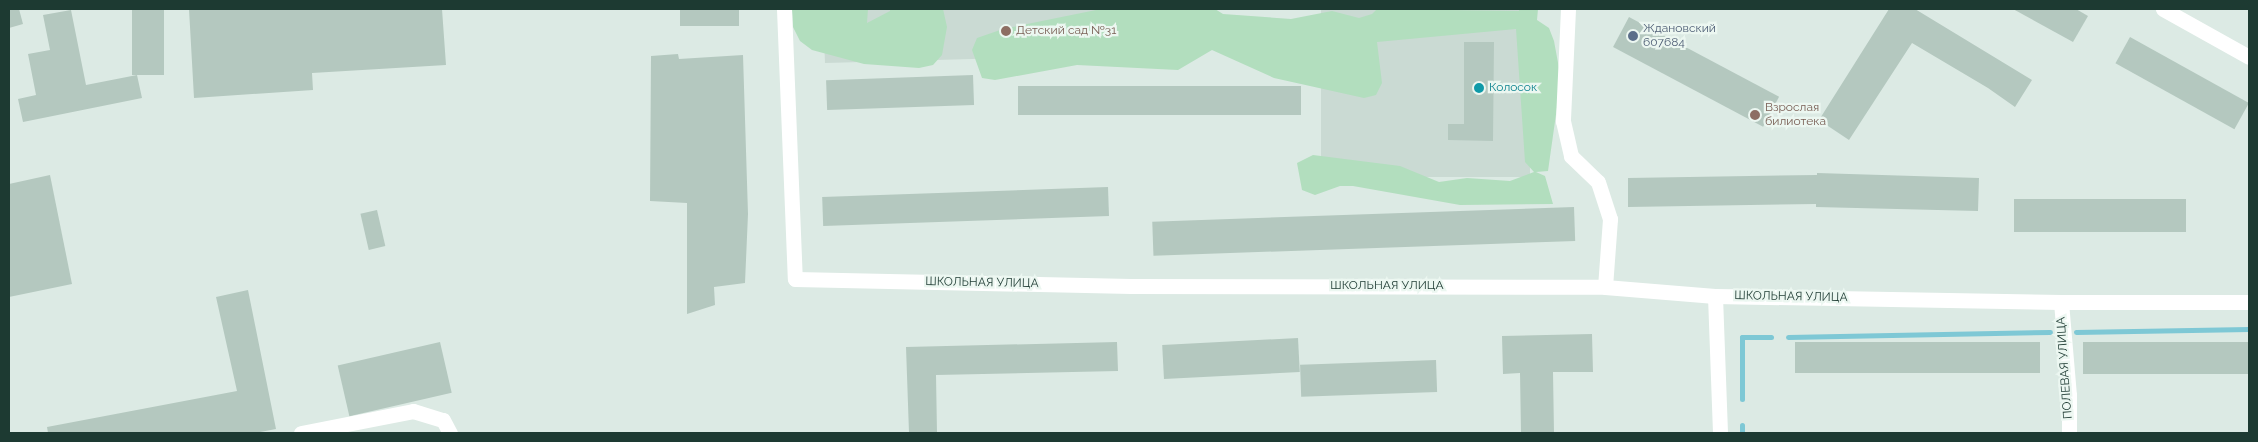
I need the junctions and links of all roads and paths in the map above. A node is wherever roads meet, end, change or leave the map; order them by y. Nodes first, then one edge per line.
1 (784, 9) edge
2 (1568, 9) edge
3 (2163, 9) edge
4 (2249, 57) edge
5 (1605, 287) junction
6 (1715, 296) junction
7 (2061, 302) junction
8 (2249, 302) edge
9 (300, 433) edge
10 (450, 433) edge
11 (1720, 433) edge
12 (2069, 433) edge

1 - 5 street, ШКОЛЬНАЯ УЛИЦА
2 - 5 street
3 - 4 street
5 - 6 street, ШКОЛЬНАЯ УЛИЦА
6 - 7 street, ШКОЛЬНАЯ УЛИЦА
6 - 11 street
7 - 8 street, ШКОЛЬНАЯ УЛИЦА
7 - 12 street, ПОЛЕВАЯ УЛИЦА
9 - 10 street

